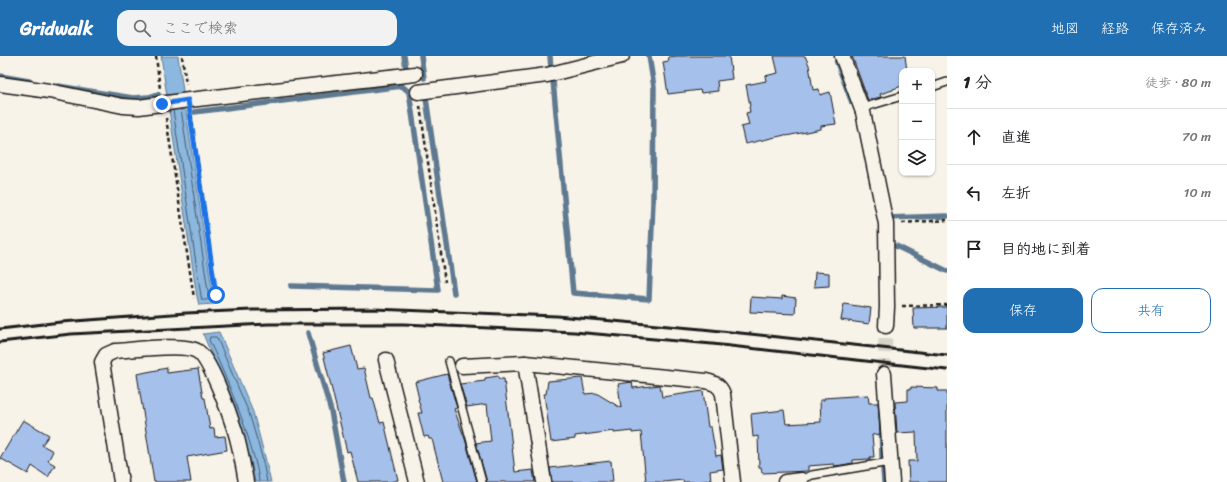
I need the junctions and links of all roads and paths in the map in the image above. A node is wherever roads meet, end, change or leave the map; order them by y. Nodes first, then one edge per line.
1 (156, 56) edge
2 (182, 56) edge
3 (622, 56) edge
4 (842, 56) edge
5 (416, 74) dead end
6 (947, 82) edge
7 (0, 84) edge
8 (935, 86) edge
9 (418, 92) joint
10 (899, 97) edge
11 (188, 100) junction
12 (164, 103) junction
13 (862, 108) junction
14 (947, 220) edge
15 (886, 224) junction
16 (445, 282) dead end
17 (216, 295) dead end
18 (194, 298) dead end
19 (947, 304) edge
20 (888, 307) junction
21 (886, 326) tunnel mouth
22 (386, 360) dead end
23 (449, 361) dead end
24 (525, 363) junction
25 (462, 366) dead end
26 (884, 374) tunnel mouth
27 (890, 462) junction
28 (801, 480) joint
29 (121, 482) edge
30 (246, 482) edge
31 (417, 482) edge
32 (482, 482) edge
33 (544, 482) edge
34 (733, 482) edge
35 (785, 482) edge
36 (892, 482) edge

1 - 12 path
2 - 11 path
3 - 9 street
4 - 13 street
5 - 11 street
6 - 8 lane
7 - 12 street
9 - 16 path
10 - 13 lane
11 - 12 street
11 - 17 path
12 - 18 path
13 - 15 street
14 - 15 path
15 - 20 street
19 - 20 path
20 - 21 street
22 - 31 street
23 - 32 lane
24 - 25 street
24 - 33 street
24 - 34 street
26 - 27 street
27 - 28 lane
27 - 36 street
28 - 35 street
29 - 30 street

